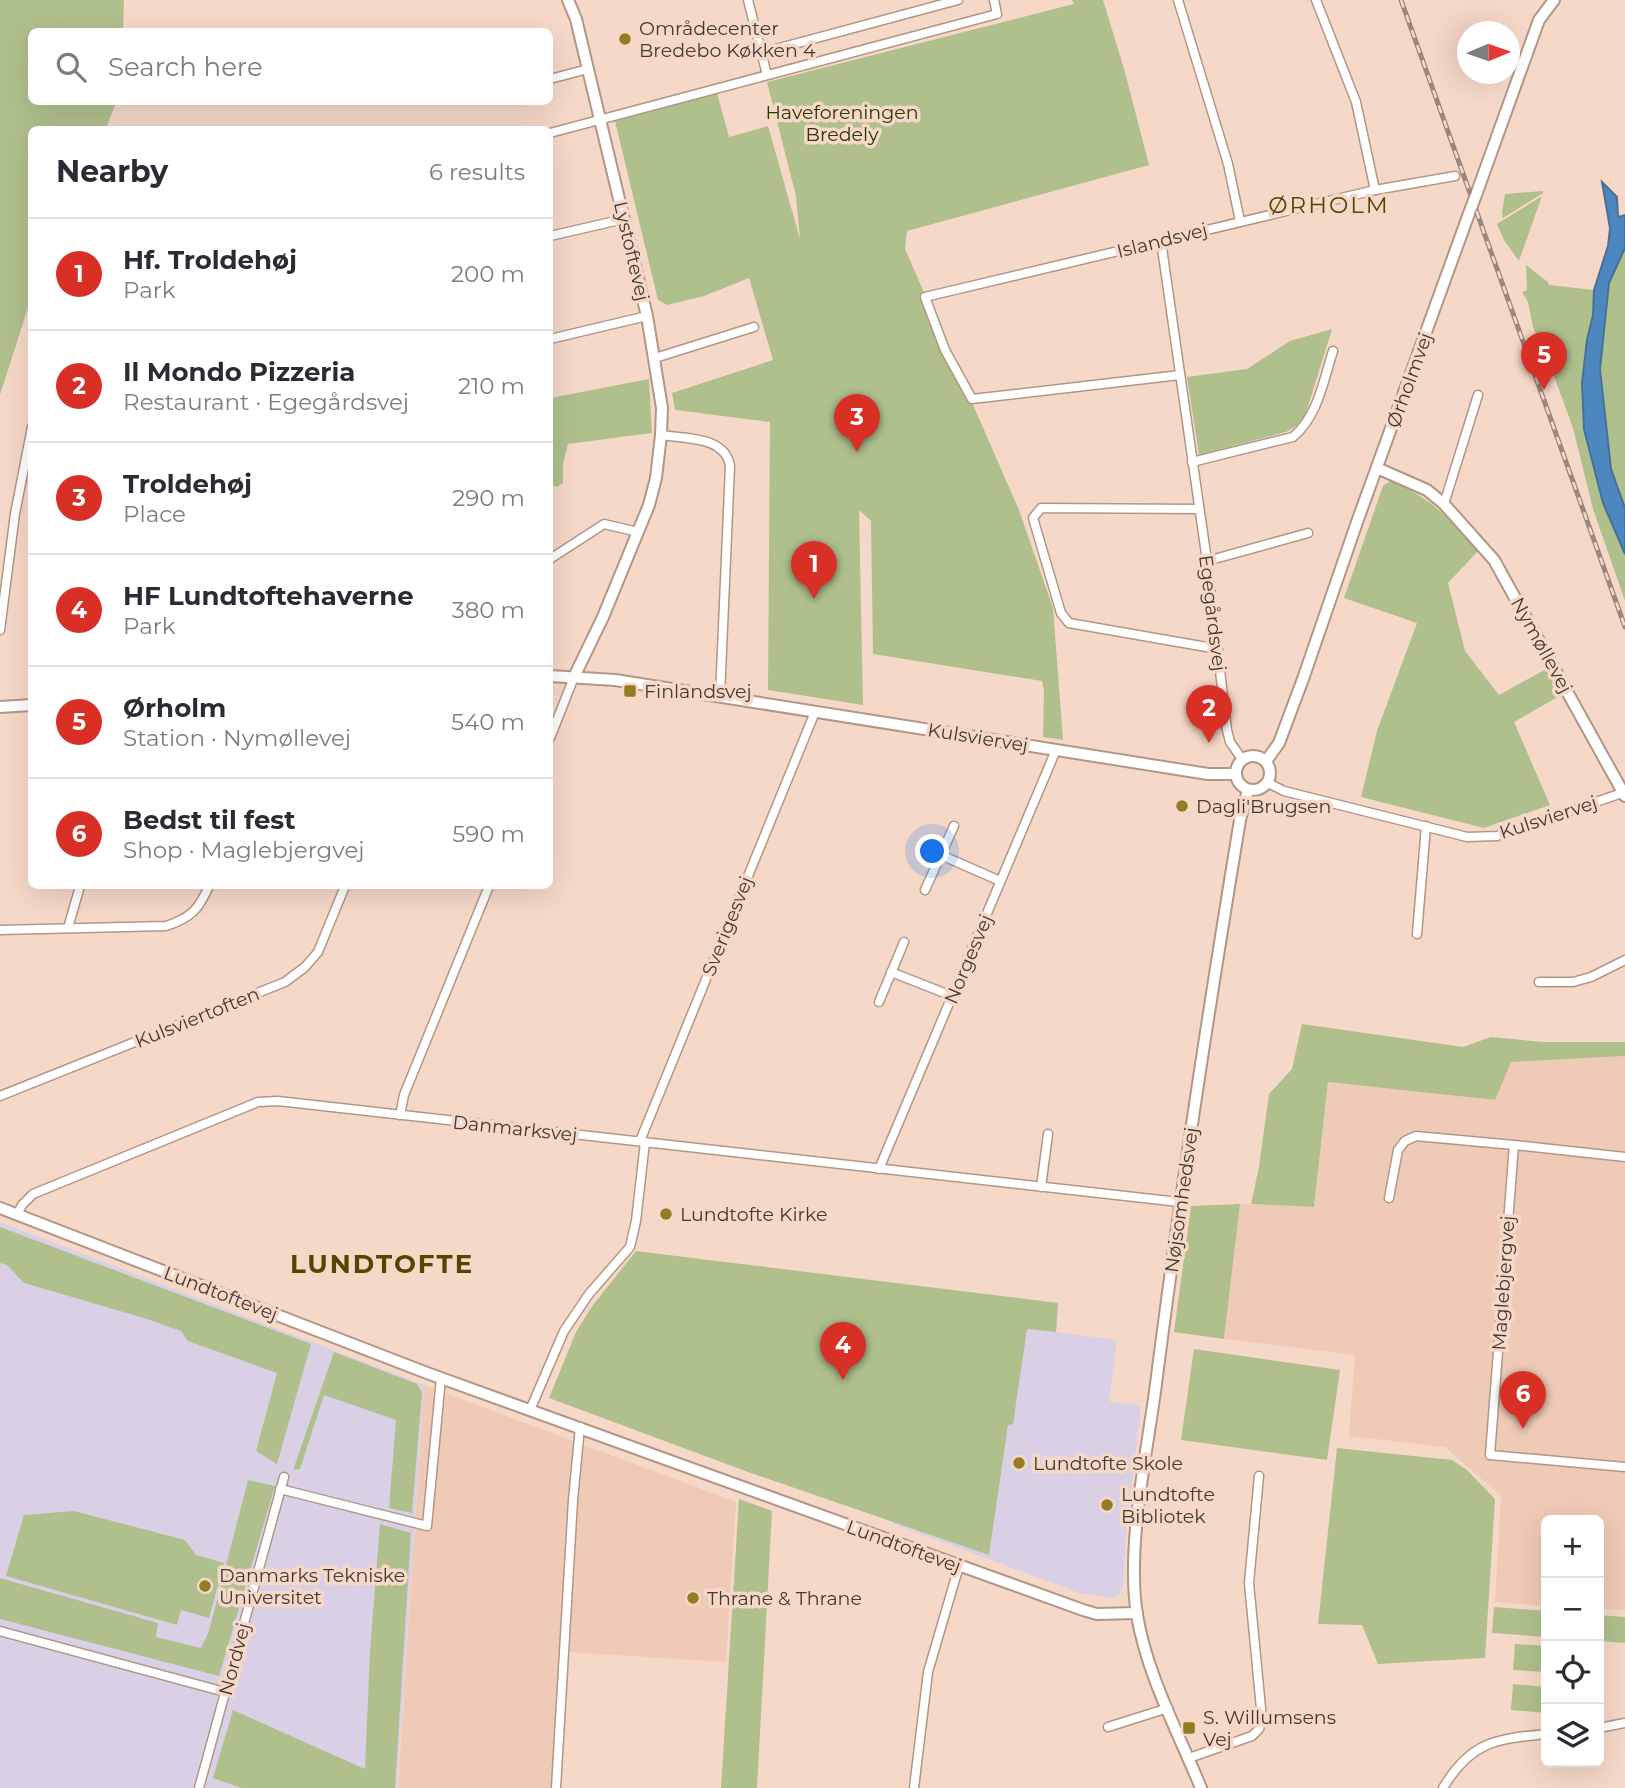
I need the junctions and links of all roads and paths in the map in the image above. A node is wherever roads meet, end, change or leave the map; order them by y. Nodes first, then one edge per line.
1 (748, 0) edge
2 (958, 0) edge
3 (994, 0) edge
4 (1178, 0) edge
5 (1316, 0) edge
6 (1554, 0) edge
7 (571, 1) edge
8 (761, 53) junction
9 (588, 69) junction
10 (767, 75) junction
11 (553, 78) edge
12 (601, 120) junction
13 (553, 132) edge
14 (1455, 176) dead end
15 (1375, 190) junction
16 (624, 219) junction
17 (1240, 221) junction
18 (553, 235) edge
19 (1161, 241) junction
20 (647, 316) junction
21 (754, 327) dead end
22 (553, 338) edge
23 (1334, 351) dead end
24 (655, 358) junction
25 (1180, 375) junction
26 (1478, 395) dead end
27 (661, 435) junction
28 (28, 452) edge
29 (1192, 462) junction
30 (1377, 468) junction
31 (1444, 504) junction
32 (1199, 509) junction
33 (638, 532) junction
34 (1308, 533) dead end
35 (553, 557) edge
36 (1207, 561) junction
37 (0, 630) edge
38 (1218, 649) junction
39 (553, 676) edge
40 (575, 677) junction
41 (720, 696) junction
42 (28, 705) edge
43 (0, 707) edge
44 (815, 712) junction
45 (553, 731) edge
46 (1056, 750) junction
47 (1242, 759) junction
48 (1266, 761) junction
49 (1236, 774) junction
50 (1268, 783) junction
51 (1248, 790) junction
52 (1624, 793) edge
53 (1426, 825) junction
54 (954, 826) dead end
55 (941, 855) junction
56 (1000, 881) junction
57 (79, 889) edge
58 (208, 889) edge
59 (344, 889) edge
60 (488, 889) edge
61 (925, 890) dead end
62 (68, 928) junction
63 (0, 930) edge
64 (1418, 934) dead end
65 (904, 942) dead end
66 (1625, 960) edge
67 (891, 972) junction
68 (1539, 982) dead end
69 (952, 996) junction
70 (879, 1002) dead end
71 (0, 1096) edge
72 (400, 1115) junction
73 (1048, 1134) dead end
74 (643, 1142) junction
75 (1514, 1145) junction
76 (1625, 1157) edge
77 (879, 1168) junction
78 (1041, 1187) junction
79 (1389, 1199) dead end
80 (1179, 1202) junction
81 (0, 1208) edge
82 (17, 1215) junction
83 (441, 1378) junction
84 (530, 1410) junction
85 (580, 1427) junction
86 (1625, 1466) edge
87 (284, 1476) dead end
88 (1259, 1476) dead end
89 (280, 1489) junction
90 (959, 1566) junction
91 (1137, 1613) junction
92 (0, 1631) edge
93 (225, 1692) junction
94 (1168, 1708) junction
95 (1625, 1723) edge
96 (1108, 1727) dead end
97 (1604, 1727) edge
98 (1541, 1734) edge
99 (1189, 1758) junction
100 (199, 1788) edge
101 (556, 1788) edge
102 (914, 1788) edge
103 (1201, 1788) edge
104 (1443, 1788) edge

1 - 8 street
2 - 8 street
3 - 10 street
4 - 17 street
5 - 15 street
6 - 30 street, Ørholmvej, bridge
7 - 9 street, Lystoftevej
8 - 10 street
9 - 11 street
9 - 12 street, Lystoftevej
10 - 12 street
12 - 13 street
12 - 16 street, Lystoftevej
14 - 15 street, Islandsvej
15 - 17 street, Islandsvej
16 - 18 street
16 - 20 street, Lystoftevej
17 - 19 street, Islandsvej
19 - 25 street, Egegårdsvej
19 - 25 street, Islandsvej
20 - 22 street
20 - 24 street, Lystoftevej
21 - 24 street
23 - 29 street
24 - 27 street, Lystoftevej
25 - 29 street, Egegårdsvej
26 - 31 street
27 - 33 street, Lystoftevej
27 - 41 street
28 - 37 street
29 - 32 street, Egegårdsvej
30 - 31 street, Nymøllevej
30 - 48 street, Ørholmvej
31 - 52 street, Nymøllevej
32 - 36 street, Egegårdsvej
32 - 38 street
33 - 35 street
33 - 40 street, Lystoftevej
34 - 36 street
36 - 38 street, Egegårdsvej
38 - 47 street, Egegårdsvej
39 - 40 street, Kulsviervej
40 - 41 street, Kulsviervej
40 - 45 street
41 - 44 street, Kulsviervej
42 - 43 street
44 - 46 street, Kulsviervej
44 - 74 street, Sverigesvej
46 - 49 street, Kulsviervej
46 - 56 street, Norgesvej
47 - 48 street
47 - 49 street
48 - 50 street
49 - 51 street
50 - 51 street
50 - 53 street, Kulsviervej
51 - 80 street, Nøjsomhedsvej
52 - 53 street, Kulsviervej
53 - 64 street
54 - 55 street
55 - 56 street
55 - 61 street
56 - 69 street, Norgesvej
57 - 62 street
58 - 62 street
59 - 71 street, Kulsviertoften
60 - 72 street
62 - 63 street
65 - 67 street
66 - 68 street
67 - 69 street
67 - 70 street
69 - 77 street, Norgesvej
72 - 74 street, Danmarksvej
72 - 82 street, Danmarksvej
73 - 78 street
74 - 77 street, Danmarksvej
74 - 84 street, Sverigesvej
75 - 76 street
75 - 79 street
75 - 86 street, Maglebjergvej
77 - 78 street, Danmarksvej
78 - 80 street, Danmarksvej
80 - 91 street, Nøjsomhedsvej
81 - 82 street, Lundtoftevej
82 - 83 street, Lundtoftevej
83 - 84 street, Lundtoftevej
83 - 89 street
84 - 85 street, Lundtoftevej
85 - 90 street, Lundtoftevej
85 - 101 street
87 - 89 street, Nordvej
88 - 99 street
89 - 93 street, Nordvej
90 - 91 street, Lundtoftevej
90 - 102 street
91 - 94 street
92 - 93 street
93 - 100 street, Nordvej
94 - 96 street
94 - 99 street
95 - 97 street
98 - 104 street
99 - 103 street

